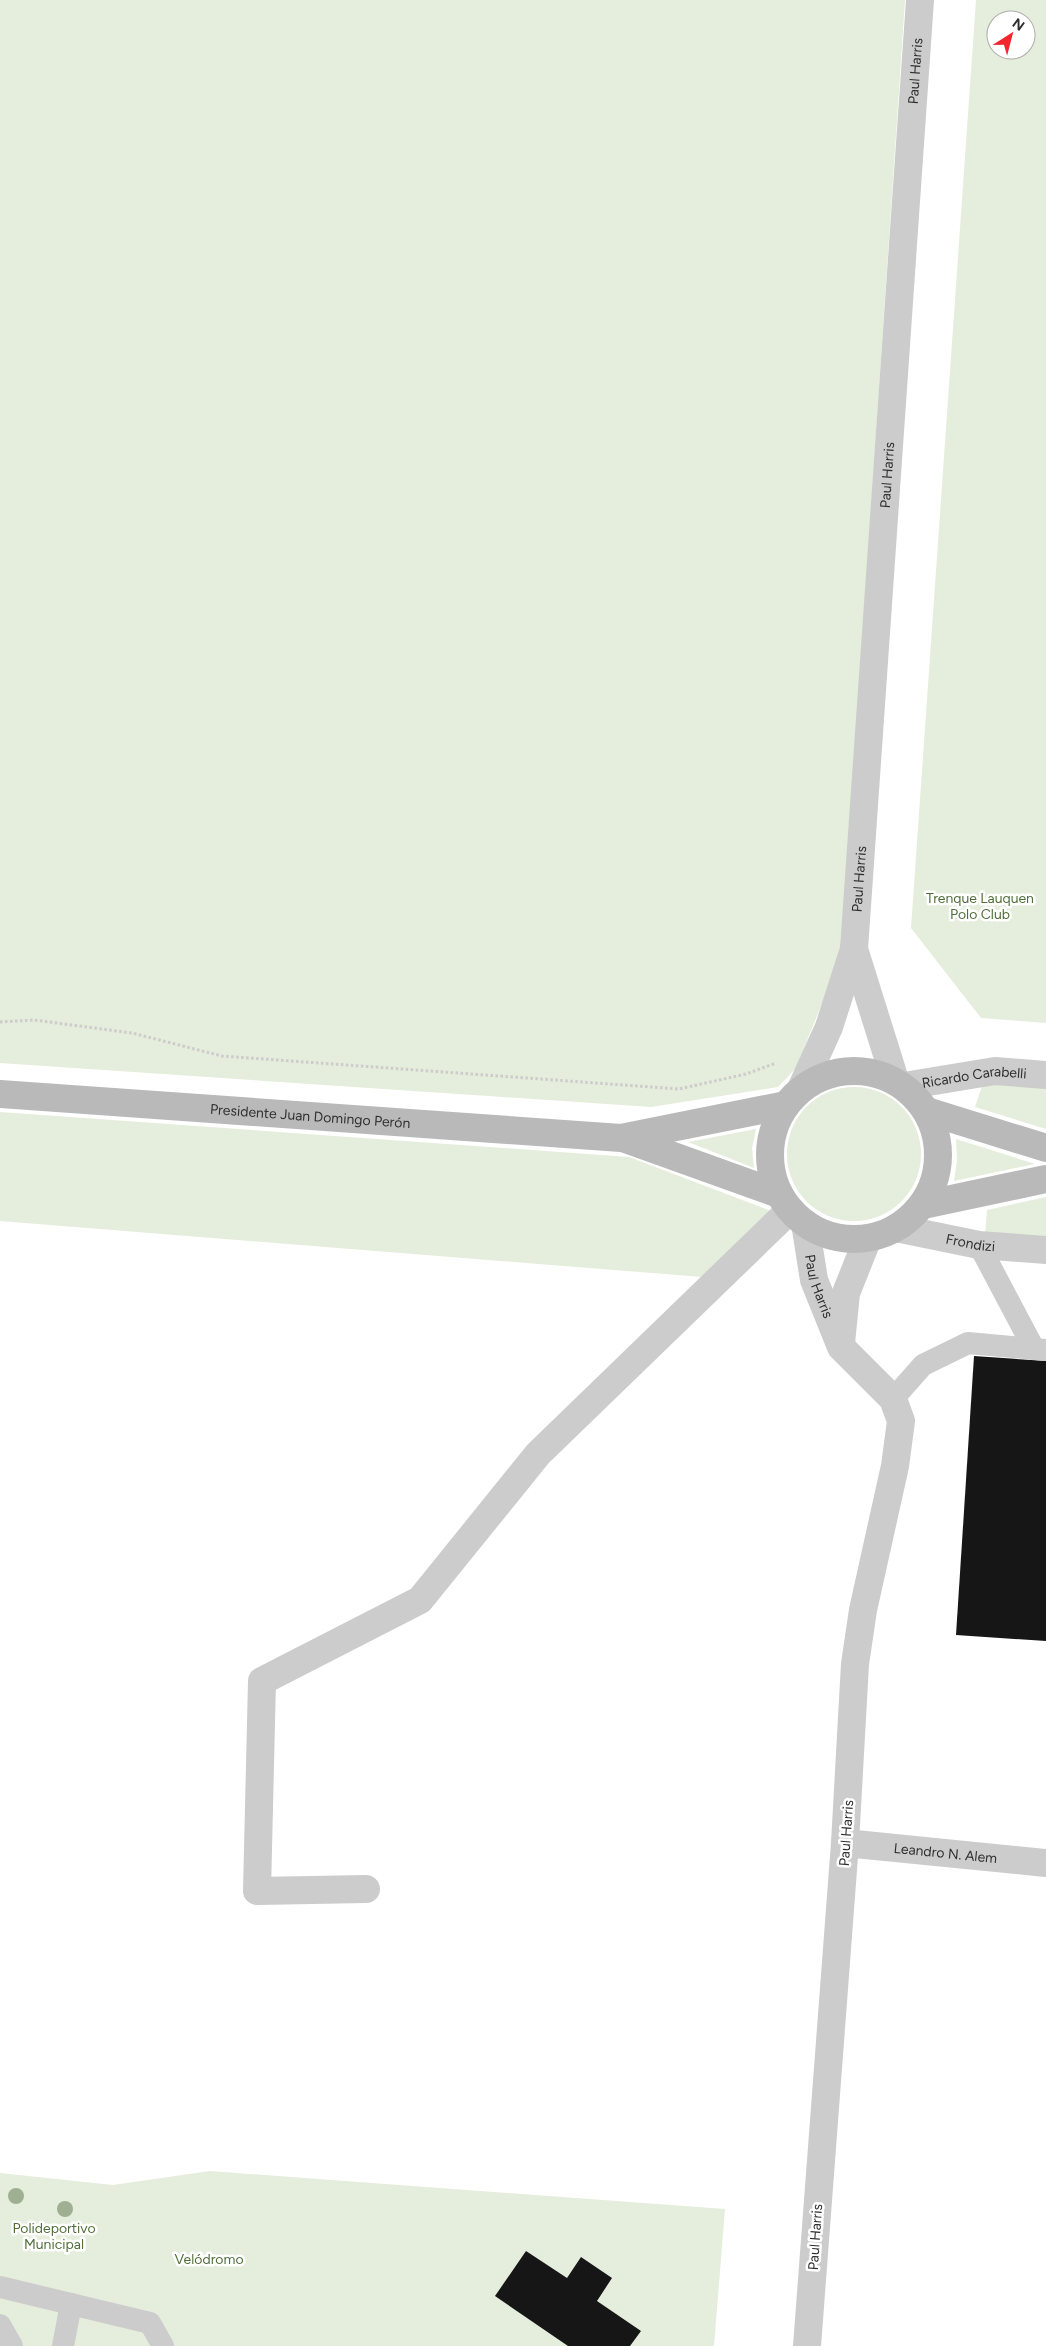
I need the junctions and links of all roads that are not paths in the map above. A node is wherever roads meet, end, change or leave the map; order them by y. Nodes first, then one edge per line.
1 (920, 0) edge
2 (854, 949) junction
3 (1046, 1075) edge
4 (899, 1083) junction
5 (0, 1094) edge
6 (793, 1097) junction
7 (927, 1111) junction
8 (622, 1138) junction
9 (1046, 1148) edge
10 (1046, 1179) edge
11 (923, 1205) junction
12 (792, 1209) junction
13 (896, 1228) junction
14 (868, 1238) junction
15 (979, 1245) junction
16 (1046, 1250) edge
17 (841, 1347) junction
18 (1040, 1349) edge
19 (893, 1399) junction
20 (846, 1843) junction
21 (1046, 1863) edge
22 (366, 1889) dead end
23 (0, 2287) edge
24 (71, 2304) junction
25 (0, 2325) edge
26 (12, 2346) edge
27 (63, 2346) edge
28 (163, 2346) edge
29 (807, 2346) edge

1 - 2 street, Paul Harris
2 - 4 street, Paul Harris
2 - 6 street, Paul Harris
3 - 4 street, Ricardo Carabelli
4 - 6 main road
4 - 7 main road
5 - 8 main road, Presidente Juan Domingo Perón
6 - 8 main road, Presidente Juan Domingo Perón
6 - 12 main road
7 - 9 main road
7 - 11 main road
8 - 12 main road, Presidente Juan Domingo Perón
10 - 11 main road
11 - 13 main road
12 - 14 main road
12 - 17 street, Paul Harris
12 - 22 street
13 - 14 main road
13 - 15 street, Frondizi
14 - 17 street, Paul Harris
15 - 16 street, Frondizi
15 - 18 lane
17 - 19 street, Paul Harris
18 - 19 lane
19 - 20 street, Paul Harris
20 - 21 street, Leandro N. Alem
20 - 29 street, Paul Harris
23 - 24 lane
24 - 27 lane
24 - 28 lane
25 - 26 lane

